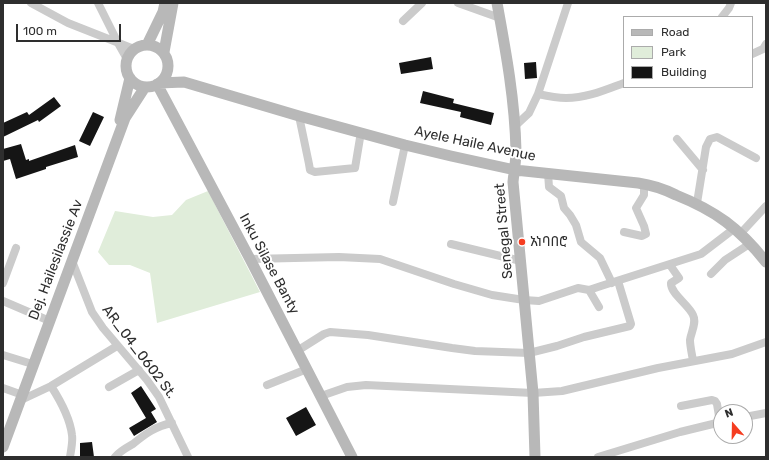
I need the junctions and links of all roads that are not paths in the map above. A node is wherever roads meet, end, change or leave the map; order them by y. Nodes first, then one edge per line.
1 (31, 3) edge
2 (98, 3) edge
3 (165, 3) edge
4 (173, 3) edge
5 (422, 3) edge
6 (458, 3) edge
7 (497, 3) edge
8 (568, 3) edge
9 (731, 3) edge
10 (723, 16) edge
11 (500, 18) junction
12 (403, 21) dead end
13 (118, 43) junction
14 (766, 44) edge
15 (147, 45) junction
16 (134, 49) junction
17 (753, 54) edge
18 (166, 56) junction
19 (127, 59) junction
20 (130, 78) junction
21 (184, 82) junction
22 (623, 83) edge
23 (158, 84) junction
24 (145, 87) junction
25 (538, 94) junction
26 (299, 116) junction
27 (515, 126) junction
28 (361, 132) junction
29 (677, 139) dead end
30 (405, 145) junction
31 (756, 158) dead end
32 (515, 170) junction
33 (702, 170) junction
34 (548, 173) junction
35 (644, 184) junction
36 (394, 202) dead end
37 (697, 203) junction
38 (766, 206) edge
39 (738, 231) junction
40 (624, 232) dead end
41 (751, 243) junction
42 (451, 244) dead end
43 (16, 248) dead end
44 (250, 259) junction
45 (72, 261) junction
46 (521, 261) junction
47 (766, 262) edge
48 (670, 265) junction
49 (711, 274) dead end
50 (615, 282) junction
51 (3, 283) edge
52 (589, 290) junction
53 (524, 300) junction
54 (3, 301) edge
55 (599, 307) dead end
56 (45, 319) junction
57 (766, 342) edge
58 (117, 346) junction
59 (297, 350) junction
60 (529, 353) junction
61 (3, 355) edge
62 (693, 361) junction
63 (29, 363) junction
64 (307, 369) junction
65 (139, 370) junction
66 (267, 385) dead end
67 (51, 386) junction
68 (110, 387) dead end
69 (3, 388) edge
70 (533, 393) junction
71 (321, 396) junction
72 (18, 397) junction
73 (717, 404) edge
74 (681, 406) dead end
75 (766, 413) edge
76 (753, 415) edge
77 (172, 423) junction
78 (713, 424) edge
79 (3, 431) edge
80 (3, 447) edge
81 (70, 457) edge
82 (115, 457) edge
83 (188, 457) edge
84 (352, 457) edge
85 (535, 457) edge
86 (598, 457) edge

1 - 13 street
2 - 13 street
3 - 15 main road
4 - 18 main road
5 - 12 street
6 - 11 street
7 - 11 main road, Senegal Street
8 - 25 street
9 - 10 street
11 - 27 main road, Senegal Street
13 - 16 street
13 - 19 street
14 - 17 street
15 - 16 main road
15 - 18 main road
16 - 19 main road
18 - 21 main road
18 - 23 main road
19 - 20 main road, Dej. Hailesilassie Av
20 - 24 main road
20 - 56 main road, Dej. Hailesilassie Av
21 - 23 main road, Ayele Haile Avenue
21 - 26 main road, Ayele Haile Avenue
22 - 25 street
23 - 24 main road
23 - 44 main road, Inku Silase Banty
24 - 45 main road, Dej. Hailesilassie Av
25 - 27 street
26 - 28 main road, Ayele Haile Avenue
26 - 28 street
27 - 32 main road, Senegal Street
28 - 30 main road, Ayele Haile Avenue
29 - 33 street
30 - 32 main road, Ayele Haile Avenue
30 - 36 street
31 - 33 street
32 - 34 main road, Ayele Haile Avenue
32 - 46 main road, Senegal Street
33 - 37 street
34 - 35 main road, Ayele Haile Avenue
34 - 50 street
35 - 37 main road, Ayele Haile Avenue
35 - 40 street
37 - 39 main road, Ayele Haile Avenue
38 - 39 street
39 - 41 main road, Ayele Haile Avenue
39 - 48 street
41 - 47 main road, Ayele Haile Avenue
41 - 49 street
42 - 46 street
43 - 51 street
44 - 53 street
44 - 59 main road, Inku Silase Banty
45 - 58 street, AR_04_0602 St.
45 - 72 main road, Dej. Hailesilassie Av
46 - 53 main road, Senegal Street
48 - 50 street
48 - 62 street
50 - 52 street
50 - 60 street
52 - 53 street
52 - 55 street
53 - 60 main road, Senegal Street
54 - 56 street
56 - 63 main road, Dej. Hailesilassie Av
57 - 62 street
58 - 65 street, AR_04_0602 St.
58 - 67 street
59 - 60 street
59 - 64 main road, Inku Silase Banty
60 - 70 main road, Senegal Street
61 - 63 street
62 - 70 street
63 - 72 main road, Dej. Hailesilassie Av
64 - 66 street
64 - 71 main road, Inku Silase Banty
65 - 68 street
65 - 77 street, AR_04_0602 St.
67 - 72 street
67 - 81 street
69 - 72 street
70 - 71 street
70 - 85 main road, Senegal Street
71 - 84 main road, Inku Silase Banty
72 - 79 main road, Dej. Hailesilassie Av
72 - 80 main road, Dej. Hailesilassie Av
73 - 74 street
75 - 76 street
77 - 82 street
77 - 83 street, AR_04_0602 St.
78 - 86 street

